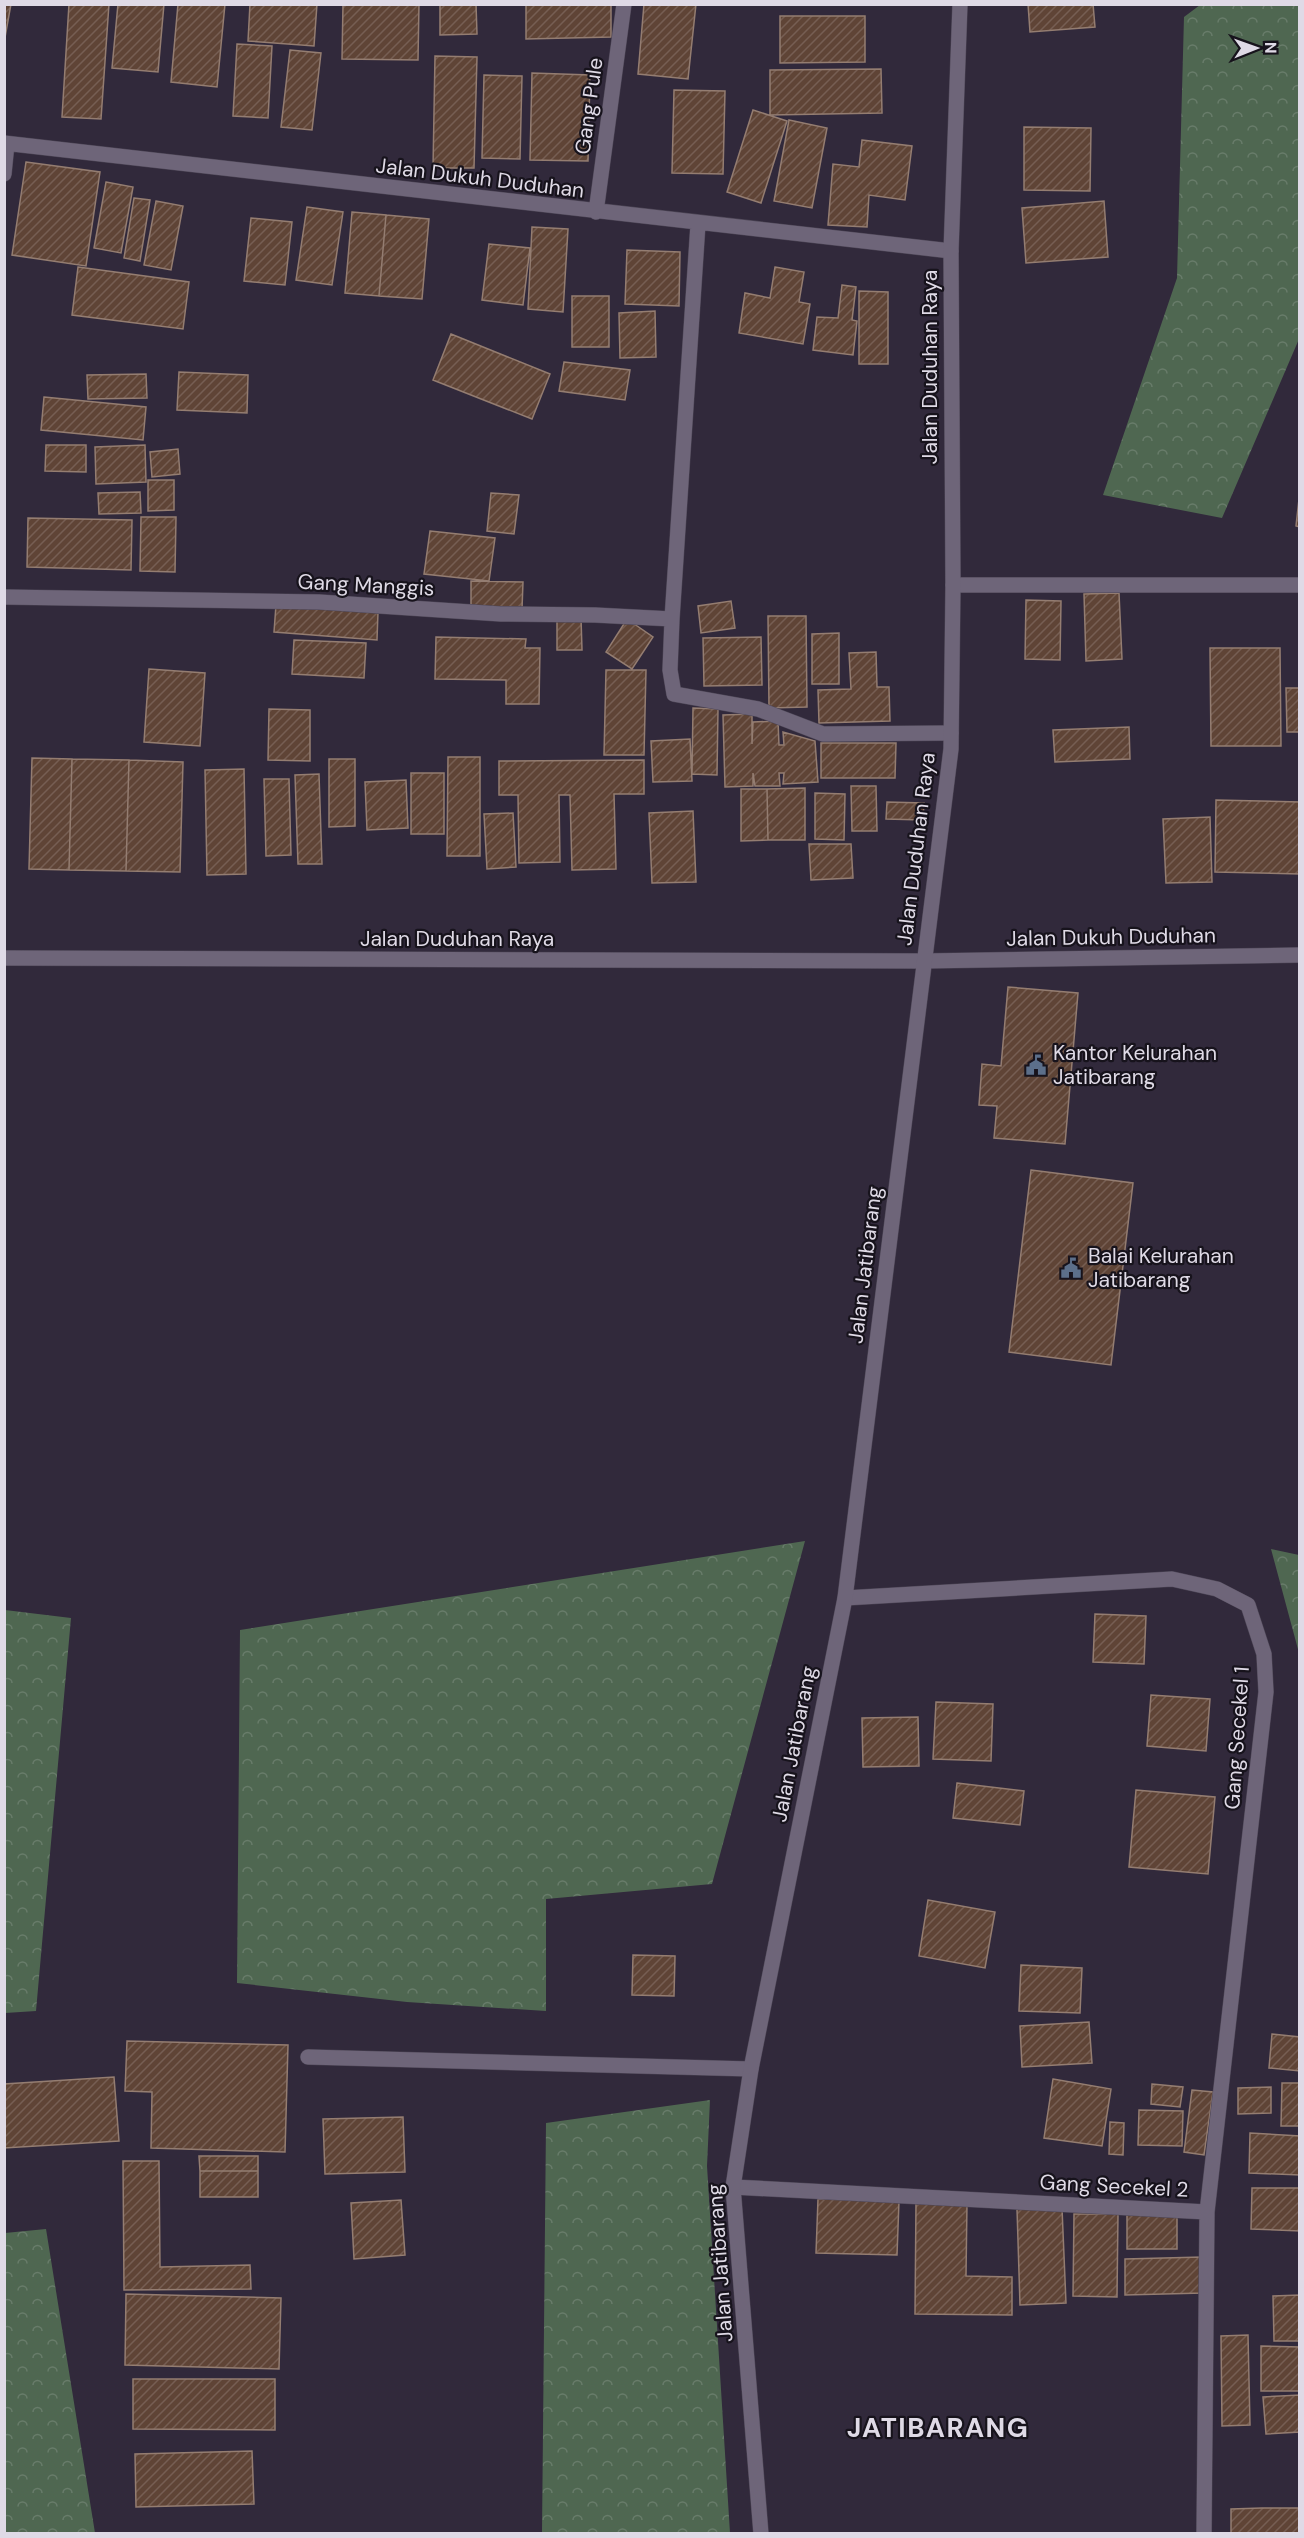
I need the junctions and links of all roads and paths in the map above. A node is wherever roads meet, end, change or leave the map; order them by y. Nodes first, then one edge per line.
1 (624, 4) edge
2 (960, 4) edge
3 (6, 144) edge
4 (4, 174) edge
5 (596, 212) junction
6 (698, 224) junction
7 (951, 251) junction
8 (952, 585) junction
9 (1299, 585) edge
10 (4, 597) edge
11 (672, 619) junction
12 (951, 734) junction
13 (1299, 955) edge
14 (4, 958) edge
15 (923, 961) junction
16 (845, 1598) junction
17 (308, 2057) dead end
18 (751, 2069) junction
19 (733, 2187) junction
20 (1208, 2212) junction
21 (761, 2534) edge
22 (1204, 2534) edge

1 - 5 street, Gang Pule
2 - 7 street, Jalan Duduhan Raya
3 - 4 street
3 - 5 street, Jalan Dukuh Duduhan
5 - 6 street, Jalan Dukuh Duduhan
6 - 7 street, Jalan Dukuh Duduhan
6 - 11 street
7 - 8 street, Jalan Duduhan Raya
8 - 9 street
8 - 12 street, Jalan Duduhan Raya
10 - 11 street, Gang Manggis
11 - 12 street
12 - 15 street, Jalan Duduhan Raya
13 - 15 street, Jalan Dukuh Duduhan
14 - 15 street, Jalan Duduhan Raya
15 - 16 street, Jalan Jatibarang
16 - 18 street, Jalan Jatibarang
16 - 20 street, Gang Secekel 1
17 - 18 street
18 - 19 street, Jalan Jatibarang
19 - 20 street, Gang Secekel 2
19 - 21 street, Jalan Jatibarang
20 - 22 street, Gang Secekel 2

